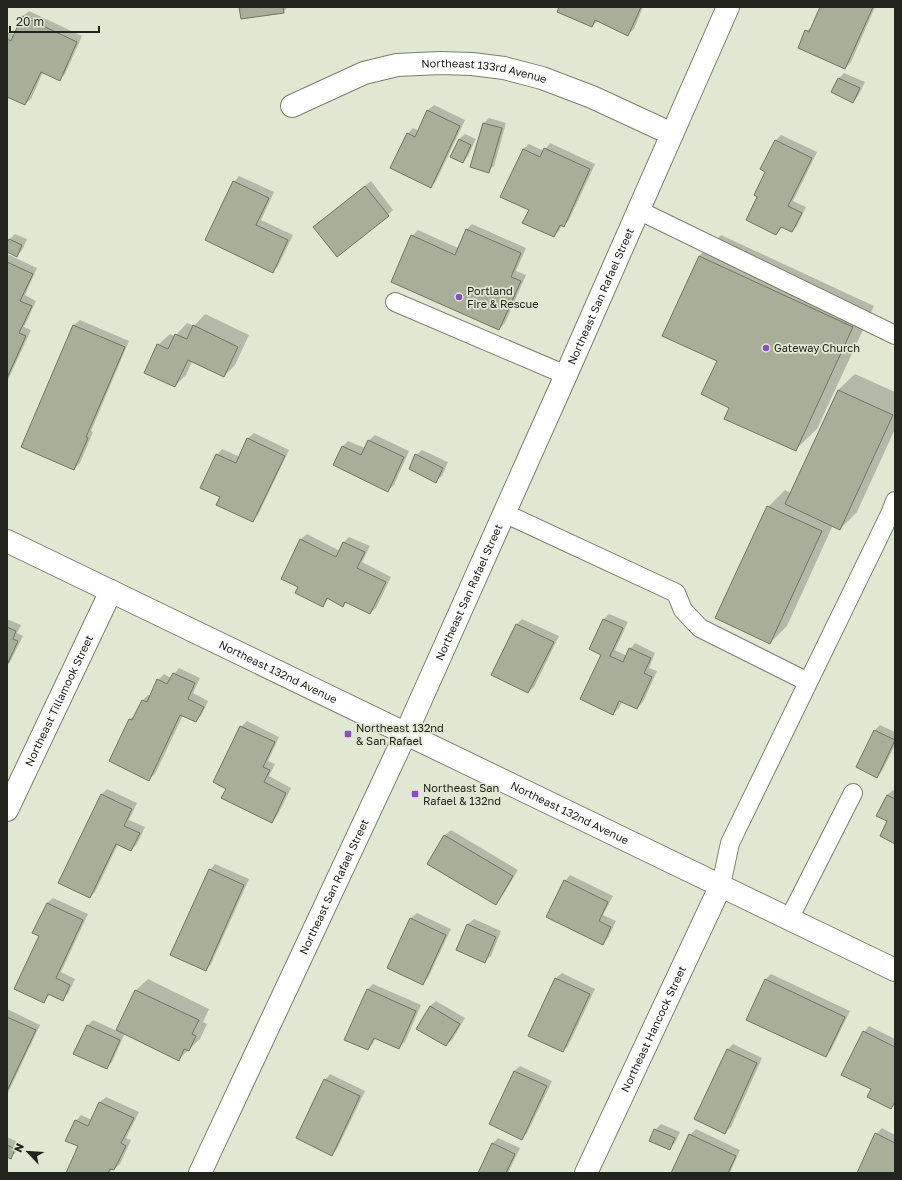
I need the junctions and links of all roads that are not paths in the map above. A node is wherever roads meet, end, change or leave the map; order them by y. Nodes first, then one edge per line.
1 (728, 7) edge
2 (292, 106) dead end
3 (672, 134) junction
4 (638, 210) junction
5 (395, 302) dead end
6 (895, 335) edge
7 (566, 375) junction
8 (895, 501) edge
9 (504, 513) junction
10 (7, 541) edge
11 (110, 591) junction
12 (808, 682) junction
13 (406, 733) junction
14 (853, 793) dead end
15 (7, 810) edge
16 (721, 885) junction
17 (789, 919) junction
18 (895, 970) edge
19 (200, 1173) edge
20 (586, 1173) edge

1 - 3 street, Northeast San Rafael Street
2 - 3 street, Northeast 133rd Avenue
3 - 4 street, Northeast San Rafael Street
4 - 6 lane
4 - 7 street, Northeast San Rafael Street
5 - 7 lane
7 - 9 street, Northeast San Rafael Street
8 - 12 lane
9 - 12 lane
9 - 13 street, Northeast San Rafael Street
10 - 11 street, Northeast 132nd Avenue
11 - 13 street, Northeast 132nd Avenue
11 - 15 street, Northeast Tillamook Street
12 - 16 lane
13 - 16 street, Northeast 132nd Avenue
13 - 19 street, Northeast San Rafael Street
14 - 17 lane
16 - 17 street, Northeast 132nd Avenue
16 - 20 street, Northeast Hancock Street
17 - 18 street, Northeast 132nd Avenue

